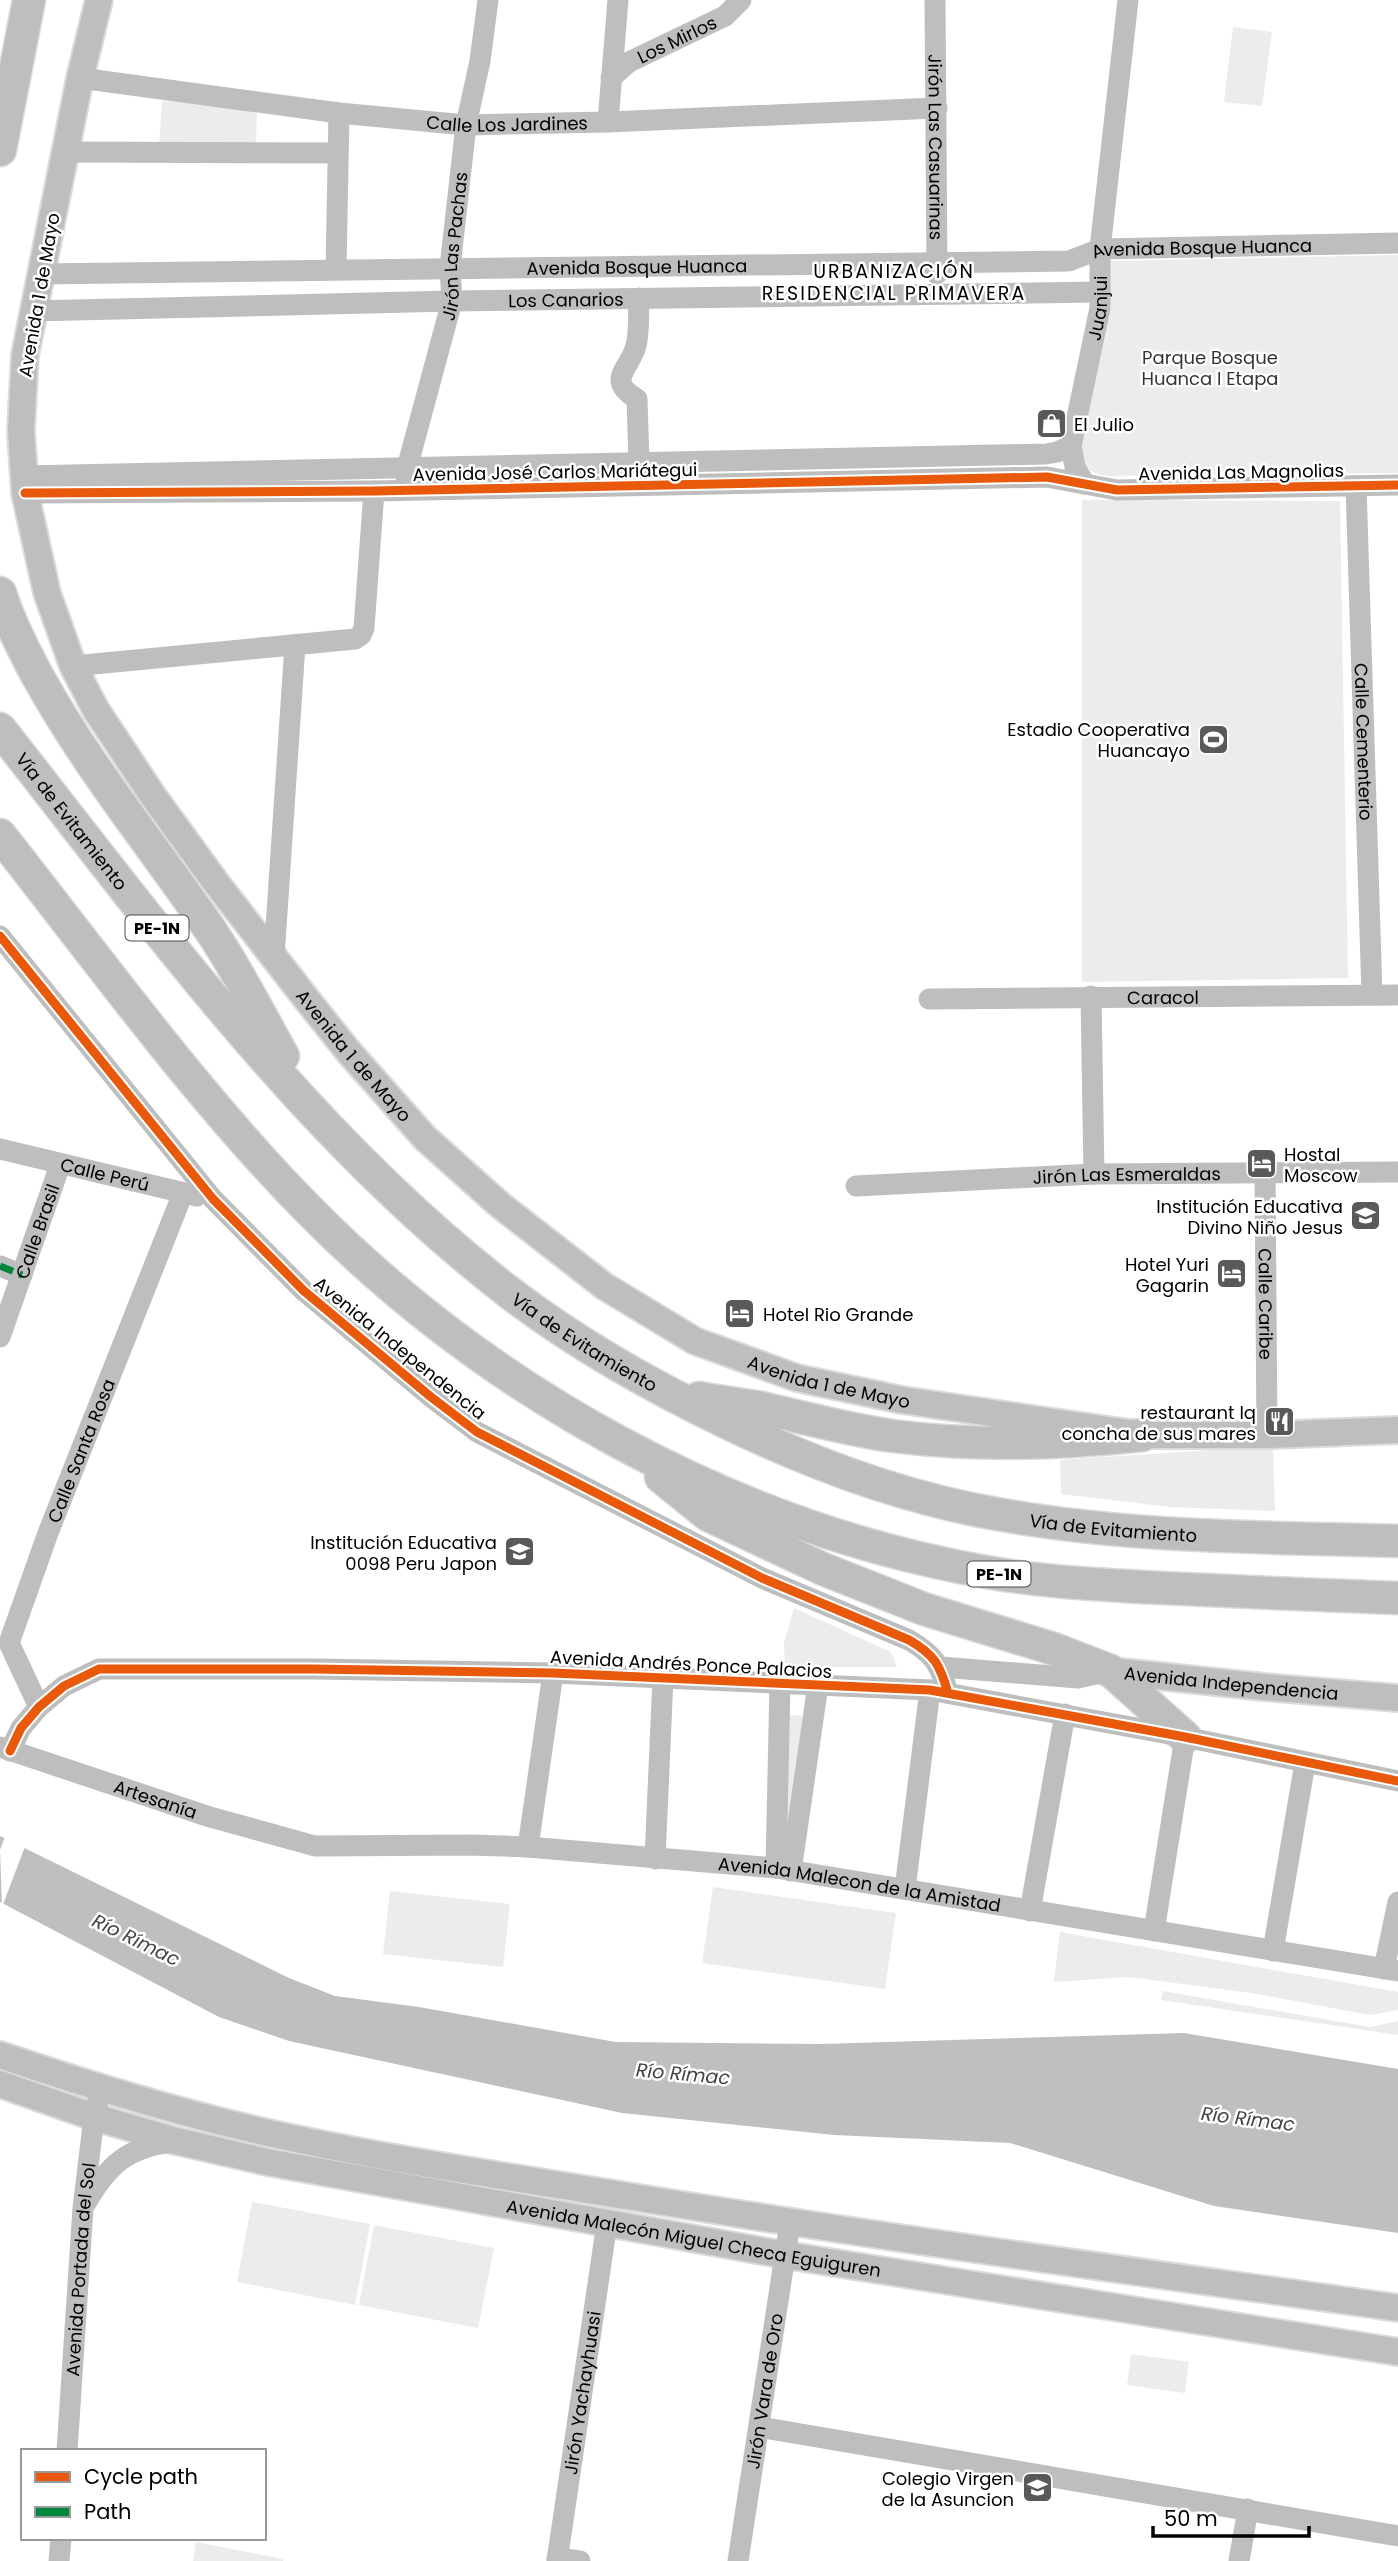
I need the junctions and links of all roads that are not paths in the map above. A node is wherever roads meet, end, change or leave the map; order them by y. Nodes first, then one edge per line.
1 (29, 0) edge
2 (99, 0) edge
3 (488, 0) edge
4 (618, 0) edge
5 (741, 0) edge
6 (935, 0) edge
7 (1128, 0) edge
8 (80, 78) junction
9 (611, 78) junction
10 (937, 108) junction
11 (339, 113) junction
12 (608, 122) junction
13 (466, 125) junction
14 (0, 150) edge
15 (67, 152) junction
16 (338, 153) junction
17 (1398, 243) edge
18 (1100, 249) junction
19 (937, 262) junction
20 (679, 265) junction
21 (450, 267) junction
22 (336, 269) junction
23 (40, 274) junction
24 (1100, 292) junction
25 (938, 294) junction
26 (639, 298) junction
27 (678, 298) junction
28 (452, 301) junction
29 (32, 311) junction
30 (1071, 446) junction
31 (639, 463) junction
32 (407, 468) junction
33 (25, 484) junction
34 (1085, 484) junction
35 (1398, 485) edge
36 (1356, 486) junction
37 (374, 491) junction
38 (405, 491) junction
39 (0, 593) edge
40 (295, 645) junction
41 (73, 666) junction
42 (0, 729) edge
43 (0, 835) edge
44 (0, 936) edge
45 (274, 957) junction
46 (1372, 995) junction
47 (1398, 995) edge
48 (1091, 996) junction
49 (929, 999) dead end
50 (321, 1121) junction
51 (0, 1149) edge
52 (60, 1165) junction
53 (1398, 1172) edge
54 (1265, 1173) junction
55 (1094, 1174) junction
56 (856, 1186) dead end
57 (183, 1193) junction
58 (213, 1199) junction
59 (0, 1266) edge
60 (22, 1275) junction
61 (0, 1338) edge
62 (667, 1393) junction
63 (1398, 1430) edge
64 (1143, 1435) junction
65 (1267, 1435) junction
66 (622, 1446) junction
67 (1398, 1541) edge
68 (1398, 1598) edge
69 (4, 1642) edge
70 (941, 1667) junction
71 (1111, 1671) junction
72 (552, 1673) junction
73 (663, 1678) junction
74 (780, 1682) junction
75 (818, 1685) junction
76 (939, 1692) junction
77 (1398, 1698) edge
78 (39, 1707) junction
79 (1065, 1714) junction
80 (1185, 1737) junction
81 (5, 1749) edge
82 (1305, 1763) junction
83 (1398, 1781) edge
84 (315, 1846) joint
85 (528, 1847) junction
86 (655, 1859) junction
87 (784, 1870) junction
88 (905, 1889) junction
89 (1398, 1902) edge
90 (1030, 1911) junction
91 (1154, 1931) junction
92 (1273, 1951) junction
93 (1391, 1970) edge
94 (0, 2055) edge
95 (0, 2084) edge
96 (102, 2089) junction
97 (94, 2117) junction
98 (176, 2141) junction
99 (83, 2208) junction
100 (607, 2223) junction
101 (790, 2223) junction
102 (785, 2255) junction
103 (1398, 2308) edge
104 (1398, 2352) edge
105 (759, 2427) junction
106 (67, 2449) edge
107 (1248, 2509) junction
108 (1398, 2536) edge
109 (61, 2540) edge
110 (557, 2559) edge
111 (59, 2561) edge
112 (580, 2561) edge
113 (738, 2561) edge
114 (1239, 2561) edge

1 - 14 highway
2 - 8 main road, Avenida 1 de Mayo
3 - 13 street, Jirón Las Pachas
4 - 9 street
5 - 9 street, Los Mirlos
6 - 10 street, Jirón Las Casuarinas
7 - 18 street, Juanjui
8 - 11 street, Calle Los Jardines
8 - 15 main road, Avenida 1 de Mayo
9 - 12 street
10 - 12 street, Calle Los Jardines
10 - 19 street, Jirón Las Casuarinas
11 - 13 street, Calle Los Jardines
11 - 16 street
12 - 13 street, Calle Los Jardines
13 - 21 street, Jirón Las Pachas
15 - 16 street
15 - 23 main road, Avenida 1 de Mayo
16 - 22 street
17 - 18 street, Avenida Bosque Huanca
18 - 19 street, Avenida Bosque Huanca
18 - 24 street, Juanjui
19 - 20 street, Avenida Bosque Huanca
19 - 25 street, Jirón Las Casuarinas
20 - 21 street, Avenida Bosque Huanca
20 - 27 street
21 - 22 street, Avenida Bosque Huanca
21 - 28 street, Jirón Las Pachas
22 - 23 street, Avenida Bosque Huanca
23 - 29 main road, Avenida 1 de Mayo
24 - 25 street, Los Canarios
24 - 30 street, Juanjui
25 - 27 street, Los Canarios
26 - 27 street, Los Canarios
26 - 28 street, Los Canarios
26 - 31 street
28 - 29 street, Los Canarios
28 - 32 street, Jirón Las Pachas
29 - 33 main road, Avenida 1 de Mayo
30 - 31 street, Avenida José Carlos Mariátegui
30 - 34 street
31 - 32 street, Avenida José Carlos Mariátegui
32 - 33 street, Avenida José Carlos Mariátegui
32 - 38 street, Jirón Las Pachas
33 - 37 street, Avenida José Carlos Mariátegui
33 - 41 main road, Avenida 1 de Mayo
34 - 36 street, Avenida Las Magnolias
34 - 38 street, Avenida José Carlos Mariátegui
35 - 36 street, Avenida Las Magnolias
36 - 46 street, Calle Cementerio
37 - 38 street, Avenida José Carlos Mariátegui
37 - 40 street
39 - 50 highway
40 - 41 street
40 - 45 street
41 - 45 main road, Avenida 1 de Mayo
42 - 50 highway, Vía de Evitamiento / PE-1N
43 - 66 highway, PE-1N
44 - 58 street, Avenida Independencia
45 - 64 main road, Avenida 1 de Mayo
46 - 47 street, Caracol
46 - 48 street, Caracol
48 - 49 street, Caracol
48 - 55 street
50 - 62 highway, Vía de Evitamiento / PE-1N
51 - 52 street, Calle Perú
52 - 57 street, Calle Perú
52 - 60 street, Calle Brasil
53 - 54 street, Jirón Las Esmeraldas
54 - 55 street, Jirón Las Esmeraldas
54 - 65 street, Calle Caribe
55 - 56 street, Jirón Las Esmeraldas
57 - 58 street, Calle Perú
57 - 69 street, Calle Santa Rosa
58 - 70 street, Avenida Independencia
59 - 60 street
60 - 61 street, Calle Brasil
62 - 64 highway
62 - 67 highway, Vía de Evitamiento / PE-1N
63 - 65 main road, Avenida 1 de Mayo
64 - 65 main road, Avenida 1 de Mayo
66 - 68 highway, PE-1N
66 - 71 highway
69 - 78 street, Calle Santa Rosa
70 - 71 street, Avenida Independencia
70 - 76 street
71 - 77 main road, Avenida Independencia
71 - 80 highway
72 - 73 street, Avenida Andrés Ponce Palacios
72 - 78 street, Avenida Andrés Ponce Palacios
72 - 85 street
73 - 74 street, Avenida Andrés Ponce Palacios
73 - 86 street
74 - 75 street, Avenida Andrés Ponce Palacios
74 - 87 street
75 - 76 street, Avenida Andrés Ponce Palacios
75 - 87 street
76 - 79 street, Avenida Andrés Ponce Palacios
76 - 88 street
78 - 81 street, Avenida Andrés Ponce Palacios
79 - 80 street, Avenida Andrés Ponce Palacios
79 - 90 street
80 - 82 street, Avenida Andrés Ponce Palacios
80 - 91 street
81 - 84 street, Artesanía
82 - 83 street, Avenida Andrés Ponce Palacios
82 - 92 street
84 - 85 street, Avenida Malecon de la Amistad
85 - 86 street, Avenida Malecon de la Amistad
86 - 87 street, Avenida Malecon de la Amistad
87 - 88 street, Avenida Malecon de la Amistad
88 - 90 street, Avenida Malecon de la Amistad
89 - 93 street
90 - 91 street, Avenida Malecon de la Amistad
91 - 92 street, Avenida Malecon de la Amistad
92 - 93 street, Avenida Malecon de la Amistad
94 - 96 main road, Avenida Malecón Miguel Checa Eguiguren
95 - 97 main road, Avenida Malecón Miguel Checa Eguiguren
96 - 97 street, Avenida Portada del Sol
96 - 101 main road, Avenida Malecón Miguel Checa Eguiguren
97 - 98 main road, Avenida Malecón Miguel Checa Eguiguren
97 - 99 street, Avenida Portada del Sol
98 - 99 street
98 - 100 main road, Avenida Malecón Miguel Checa Eguiguren
99 - 106 street, Avenida Portada del Sol
100 - 102 main road, Avenida Malecón Miguel Checa Eguiguren
100 - 110 street, Jirón Yachayhuasi
101 - 102 street, Jirón Vara de Oro
101 - 103 main road, Avenida Malecón Miguel Checa Eguiguren
102 - 104 main road, Avenida Malecón Miguel Checa Eguiguren
102 - 105 street, Jirón Vara de Oro
105 - 107 street
105 - 113 street, Jirón Vara de Oro
107 - 108 street
107 - 114 street
109 - 111 street
110 - 112 street

